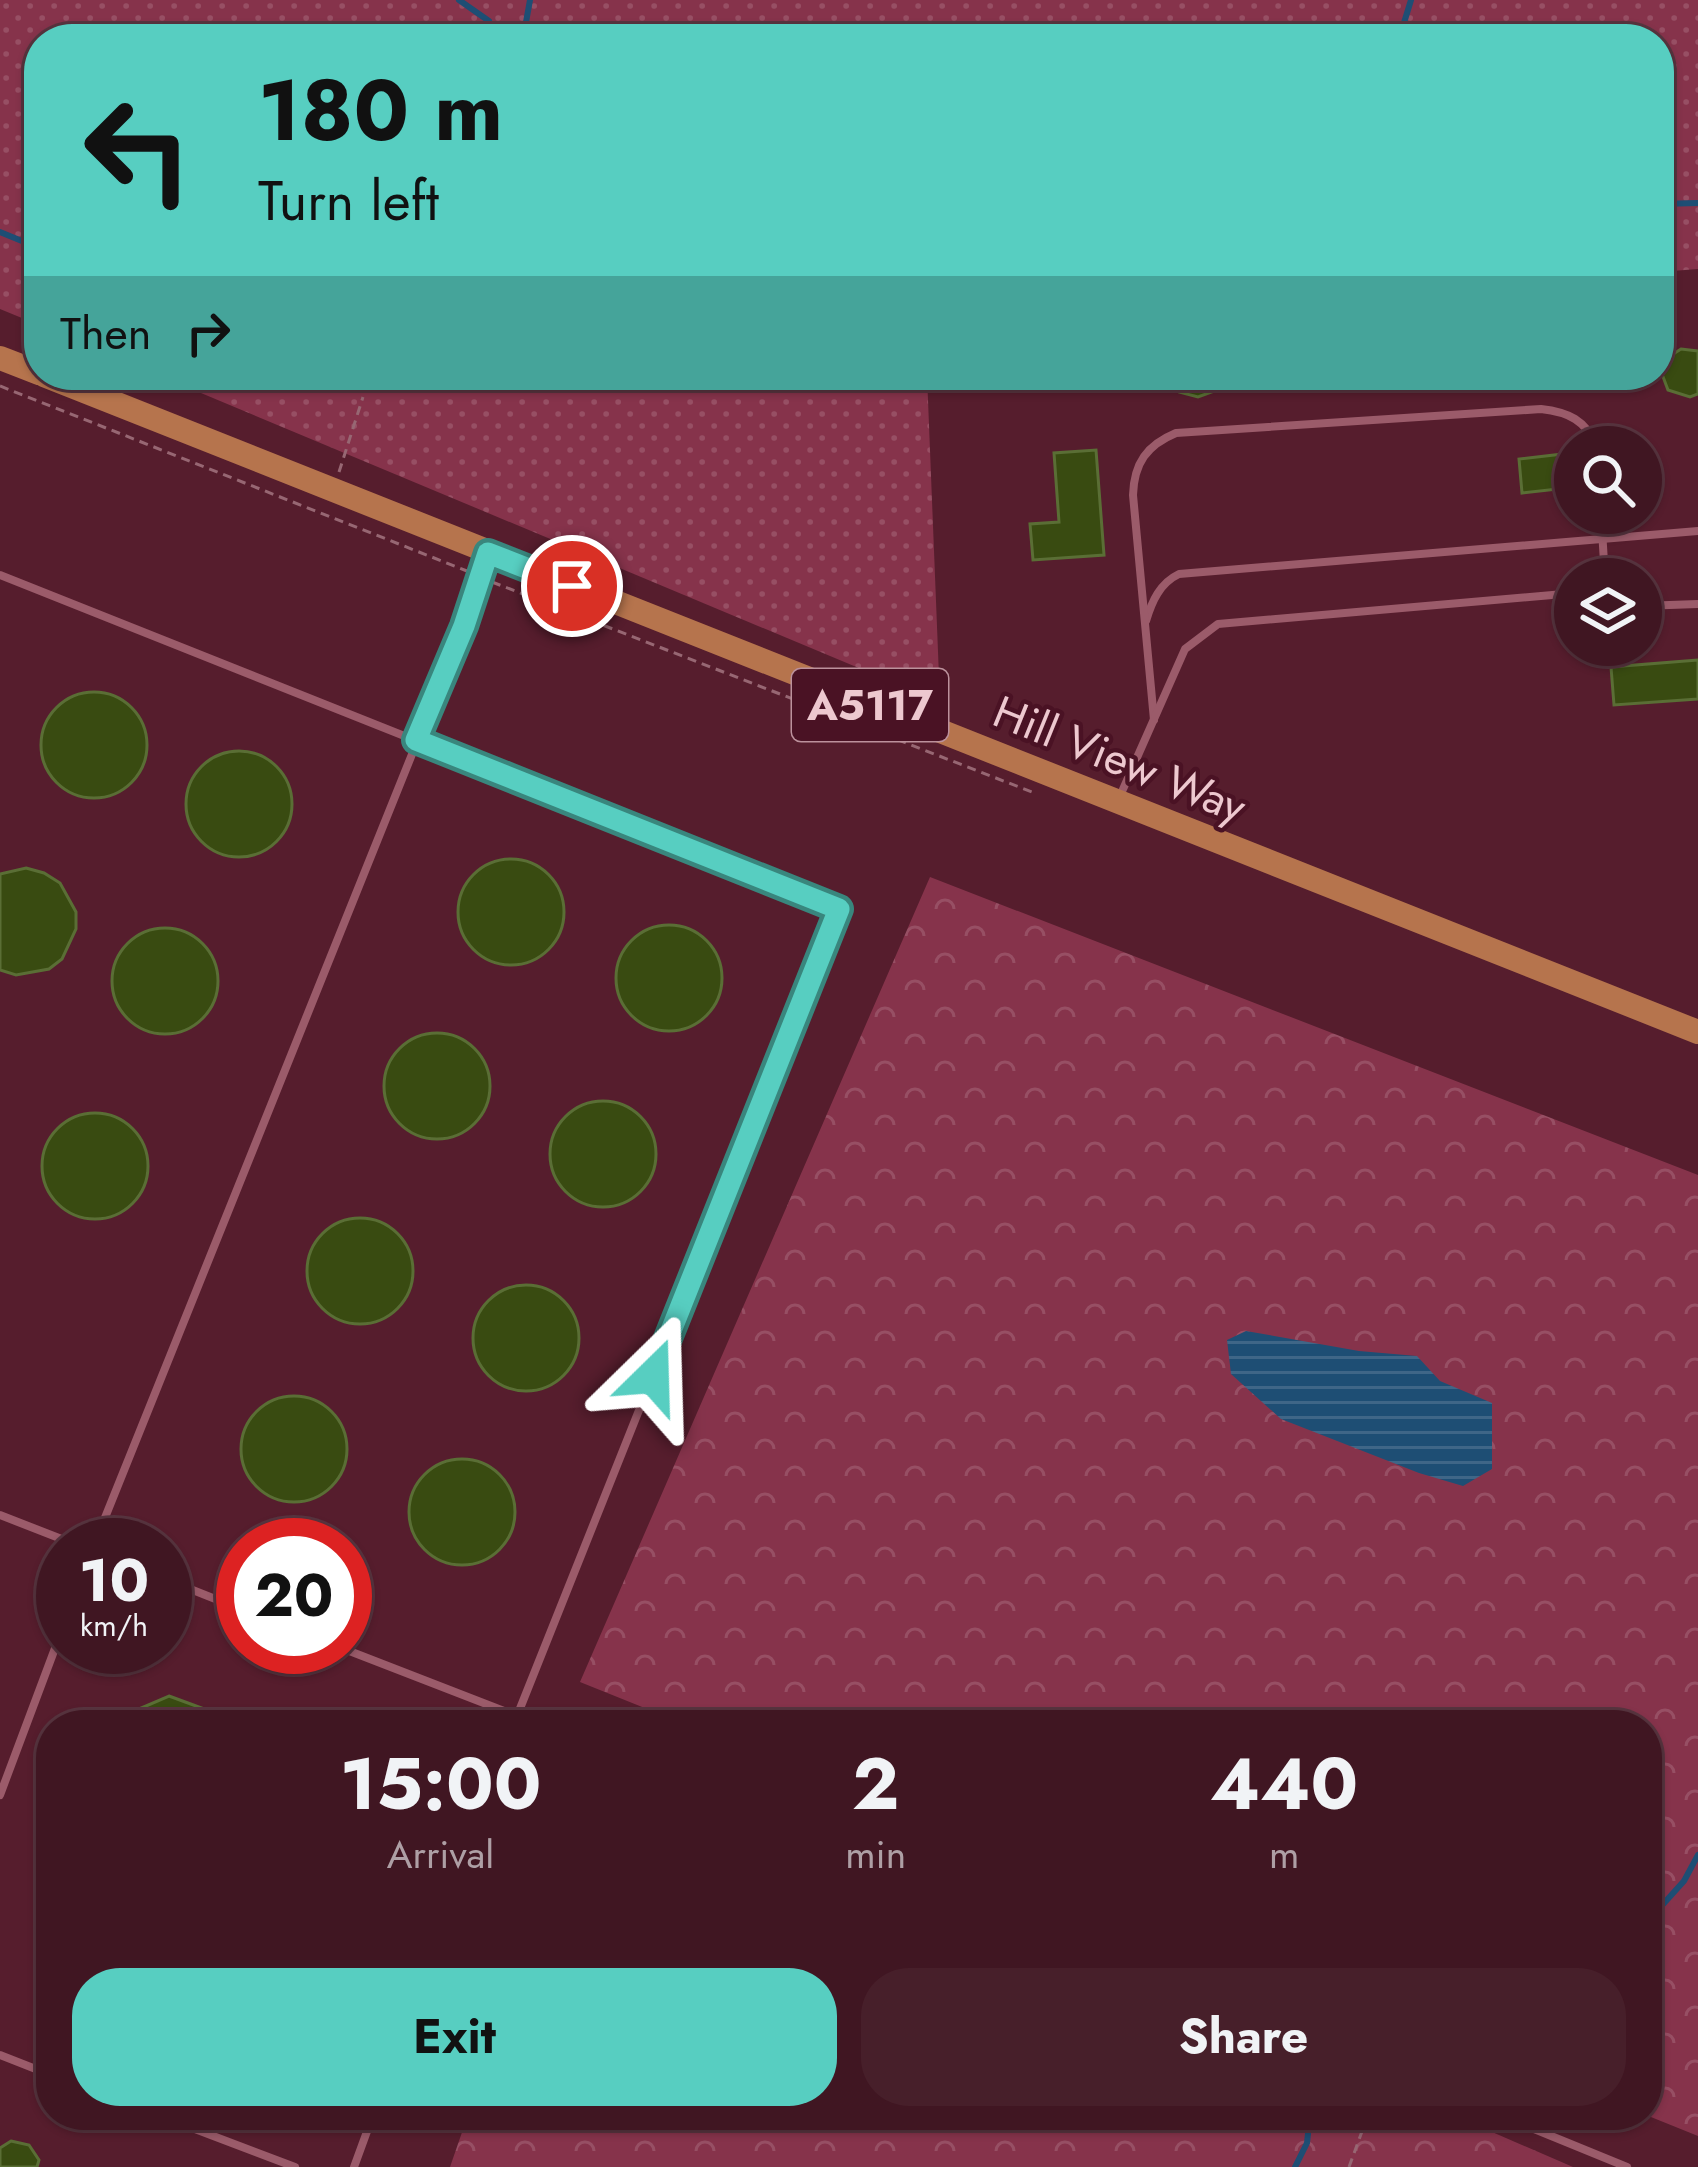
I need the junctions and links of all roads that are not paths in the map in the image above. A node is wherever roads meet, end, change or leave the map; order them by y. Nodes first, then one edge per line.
1 (81, 390) edge
2 (1586, 426) edge
3 (1698, 531) edge
4 (1602, 534) edge
5 (1602, 538) junction
6 (1603, 558) edge
7 (484, 565) junction
8 (3, 576) edge
9 (0, 590) edge
10 (1554, 595) edge
11 (1698, 604) edge
12 (1662, 605) edge
13 (1145, 626) junction
14 (1154, 720) junction
15 (416, 740) junction
16 (1117, 803) junction
17 (1698, 1032) edge
18 (0, 1515) edge
19 (105, 1518) edge
20 (36, 1529) edge
21 (372, 1661) edge
22 (45, 1674) edge
23 (490, 1710) edge
24 (520, 1710) edge
25 (0, 1795) edge
26 (0, 2055) edge
27 (36, 2068) edge
28 (198, 2130) edge
29 (368, 2130) edge
30 (1537, 2130) edge
31 (295, 2167) edge
32 (354, 2167) edge
33 (1628, 2167) edge

1 - 7 main road, Hill View Way / A5117
2 - 13 lane
3 - 5 lane
4 - 5 lane
5 - 6 lane
5 - 13 lane
7 - 15 lane
7 - 16 main road, Hill View Way / A5117
8 - 9 lane
8 - 15 lane
10 - 14 lane
11 - 12 lane
13 - 14 lane
14 - 16 lane
15 - 19 lane
15 - 24 lane
16 - 17 main road, Hill View Way / A5117
18 - 20 lane
21 - 23 lane
22 - 25 lane
26 - 27 lane
28 - 31 lane
29 - 32 lane
30 - 33 lane

